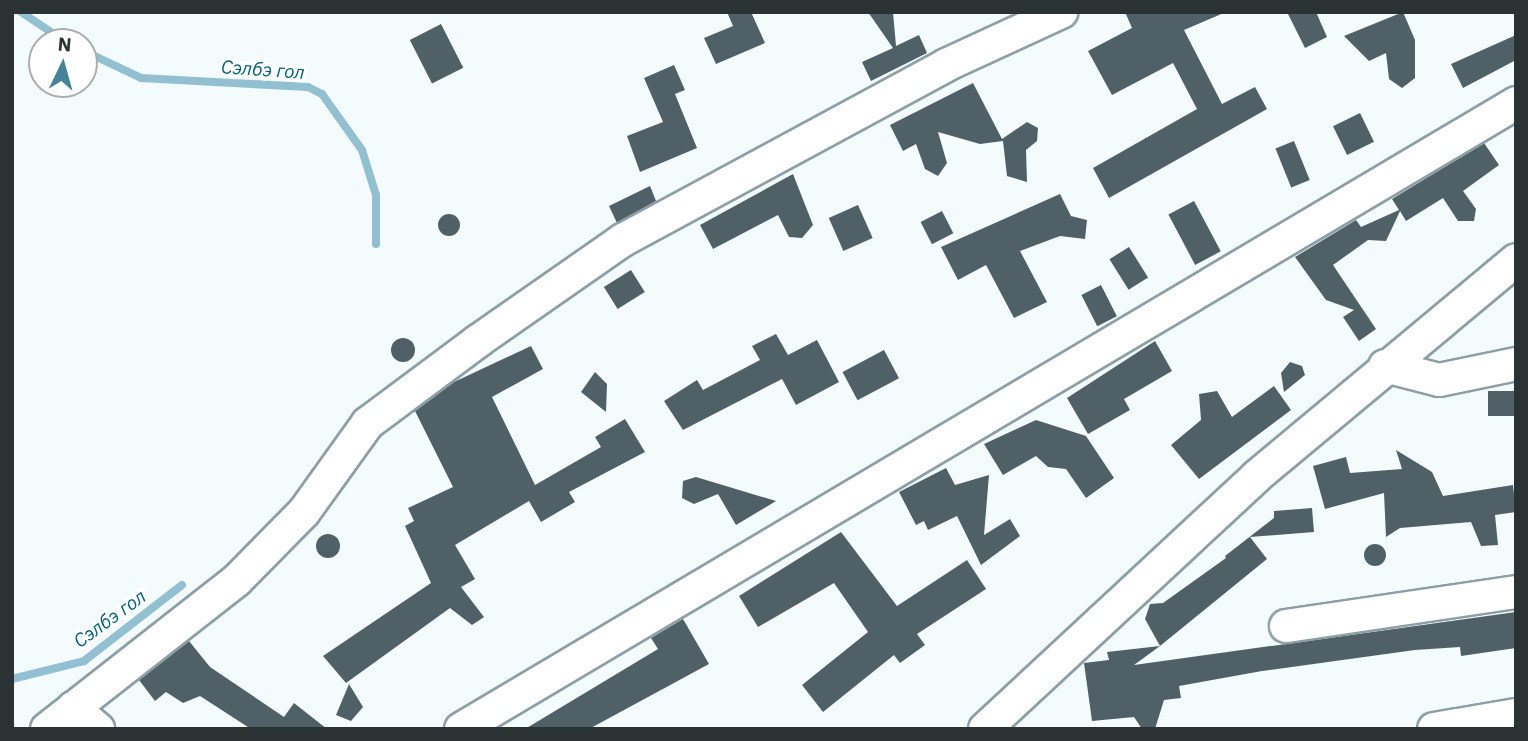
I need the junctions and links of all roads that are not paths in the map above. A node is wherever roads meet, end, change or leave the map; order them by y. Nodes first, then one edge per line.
1 (1061, 12) edge
2 (1516, 103) edge
3 (1516, 260) edge
4 (1516, 364) edge
5 (1385, 366) junction
6 (1516, 592) edge
7 (1286, 626) dead end
8 (73, 708) junction
9 (1516, 715) edge
10 (47, 729) edge
11 (98, 729) edge
12 (461, 729) edge
13 (985, 729) edge
14 (1434, 729) edge

1 - 8 street
2 - 12 street
3 - 5 street
4 - 5 street
5 - 13 street
6 - 7 street
8 - 10 street
8 - 11 street
9 - 14 street

